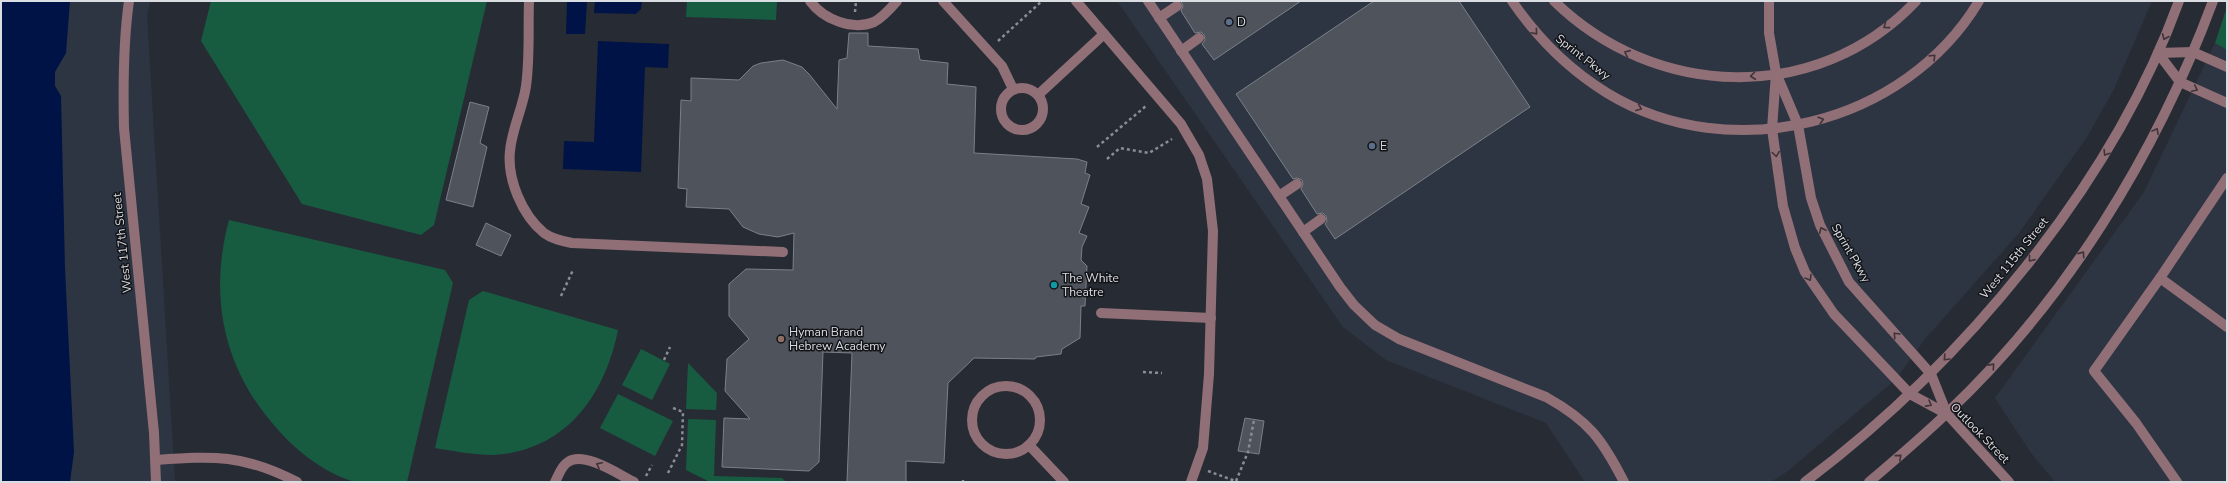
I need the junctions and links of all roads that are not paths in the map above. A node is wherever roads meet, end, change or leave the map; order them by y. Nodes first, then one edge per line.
1 (129, 1) edge
2 (529, 1) edge
3 (810, 1) edge
4 (897, 1) edge
5 (943, 1) edge
6 (1076, 1) edge
7 (1148, 1) edge
8 (1512, 1) edge
9 (1554, 1) edge
10 (1769, 1) edge
11 (1916, 1) edge
12 (1979, 1) edge
13 (2179, 1) edge
14 (2213, 1) edge
15 (1177, 6) dead end
16 (1159, 18) junction
17 (1104, 34) junction
18 (1199, 38) dead end
19 (1181, 51) junction
20 (2193, 52) junction
21 (2158, 53) junction
22 (2227, 67) edge
23 (1776, 73) junction
24 (2180, 82) junction
25 (1013, 90) junction
26 (1038, 95) junction
27 (2227, 103) edge
28 (1798, 126) junction
29 (1772, 129) junction
30 (2227, 178) edge
31 (1297, 184) dead end
32 (1279, 196) junction
33 (1321, 219) dead end
34 (1303, 232) junction
35 (783, 252) dead end
36 (2160, 278) junction
37 (1101, 313) dead end
38 (1211, 318) junction
39 (2227, 327) edge
40 (1931, 374) junction
41 (1910, 394) junction
42 (1947, 414) junction
43 (1029, 445) junction
44 (156, 460) junction
45 (156, 482) edge
46 (296, 482) edge
47 (555, 482) edge
48 (634, 482) edge
49 (1064, 482) edge
50 (1191, 482) edge
51 (1624, 482) edge
52 (1805, 482) edge
53 (1869, 482) edge
54 (2009, 482) edge
55 (2177, 482) edge

1 - 44 street, West 117th Street
2 - 35 street
3 - 4 street
5 - 25 street
6 - 17 street
7 - 16 street
8 -> 29 street, Sprint Pkwy
23 -> 9 street, Sprint Pkwy
10 - 23 street
11 -> 23 street, Sprint Pkwy
28 -> 12 street, Sprint Pkwy
13 -> 21 street, West 115th Street
14 - 20 street
15 - 16 street
16 - 19 street
17 - 26 street
17 - 38 street
18 - 19 street
19 - 32 street
20 - 21 street
20 - 22 street
20 - 24 street
21 - 24 street
21 -> 40 street, West 115th Street
23 - 28 street, Sprint Pkwy
23 - 29 street
24 -> 27 street
42 -> 24 street
25 - 26 street
25 - 26 street
28 - 29 street, Sprint Pkwy
40 -> 28 street, Sprint Pkwy
29 -> 41 street
30 - 36 street
31 - 32 street
32 - 34 street
33 - 34 street
34 - 51 street
36 - 39 street
36 - 55 street
37 - 38 street
38 - 50 street
40 - 41 street, West 115th Street
40 - 42 street, Sprint Pkwy
41 -> 42 street, Outlook Street
41 - 52 street, West 115th Street
53 -> 42 street
42 - 54 street, Outlook Street
43 - 43 street
43 - 49 street
44 - 45 street, West 117th Street
44 - 46 street
48 -> 47 street

